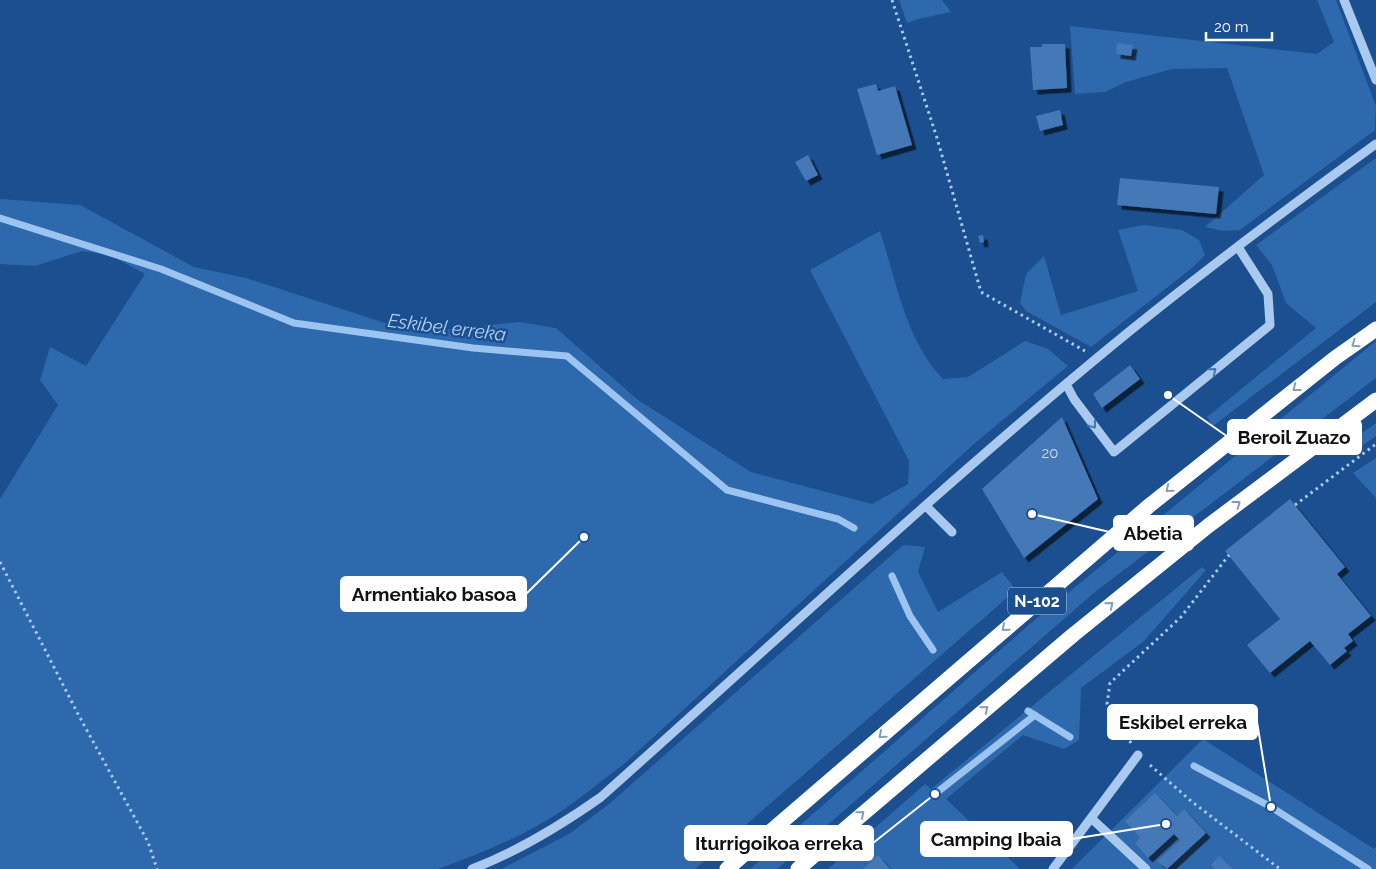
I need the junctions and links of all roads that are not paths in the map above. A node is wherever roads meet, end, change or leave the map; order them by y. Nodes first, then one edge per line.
1 (1344, 0) edge
2 (1376, 80) edge
3 (1376, 144) edge
4 (1238, 247) junction
5 (1376, 329) edge
6 (1066, 384) junction
7 (1376, 400) edge
8 (926, 506) junction
9 (952, 532) dead end
10 (1138, 755) road end
11 (1091, 818) junction
12 (472, 869) edge
13 (727, 869) edge
14 (798, 869) edge
15 (1053, 869) edge
16 (1146, 869) edge

1 - 2 street
3 - 4 street
4 - 6 street
6 -> 4 street
5 -> 13 highway, N-102
6 - 8 street
14 -> 7 highway, N-102
8 - 9 street
8 - 12 street
10 - 11 street
11 - 15 street
11 - 16 street

